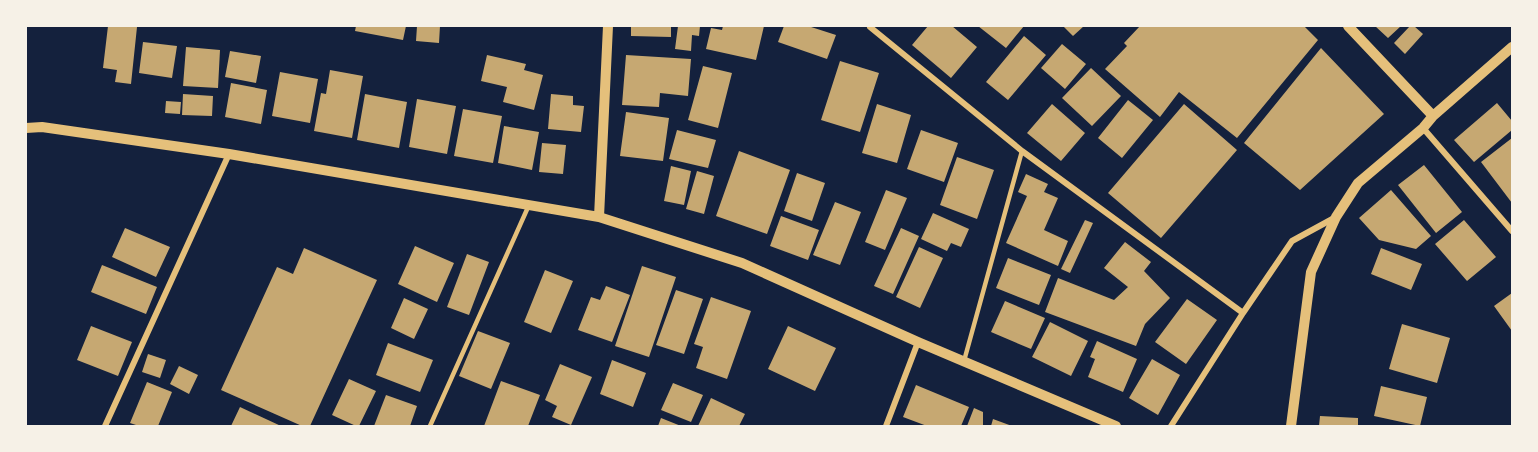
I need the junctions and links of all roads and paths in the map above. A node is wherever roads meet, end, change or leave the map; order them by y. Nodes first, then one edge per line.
1 (609, 26) edge
2 (1348, 26) edge
3 (870, 27) edge
4 (1512, 47) edge
5 (1433, 116) junction
6 (26, 128) edge
7 (1423, 128) junction
8 (1022, 151) junction
9 (229, 154) junction
10 (528, 205) junction
11 (599, 217) junction
12 (1336, 217) junction
13 (1512, 231) edge
14 (1243, 313) junction
15 (918, 342) junction
16 (964, 362) junction
17 (105, 426) edge
18 (430, 426) edge
19 (886, 426) edge
20 (1116, 426) edge
21 (1171, 426) edge
22 (1291, 426) edge

1 - 11 street
2 - 5 street
3 - 8 street
4 - 5 street
5 - 7 street
6 - 9 street
7 - 12 street
7 - 13 street
8 - 14 street
8 - 16 lane
9 - 10 street
9 - 17 street
10 - 11 street
10 - 18 lane
11 - 15 street
12 - 14 street
12 - 22 street
14 - 21 street
15 - 16 street
15 - 19 street
16 - 20 street

